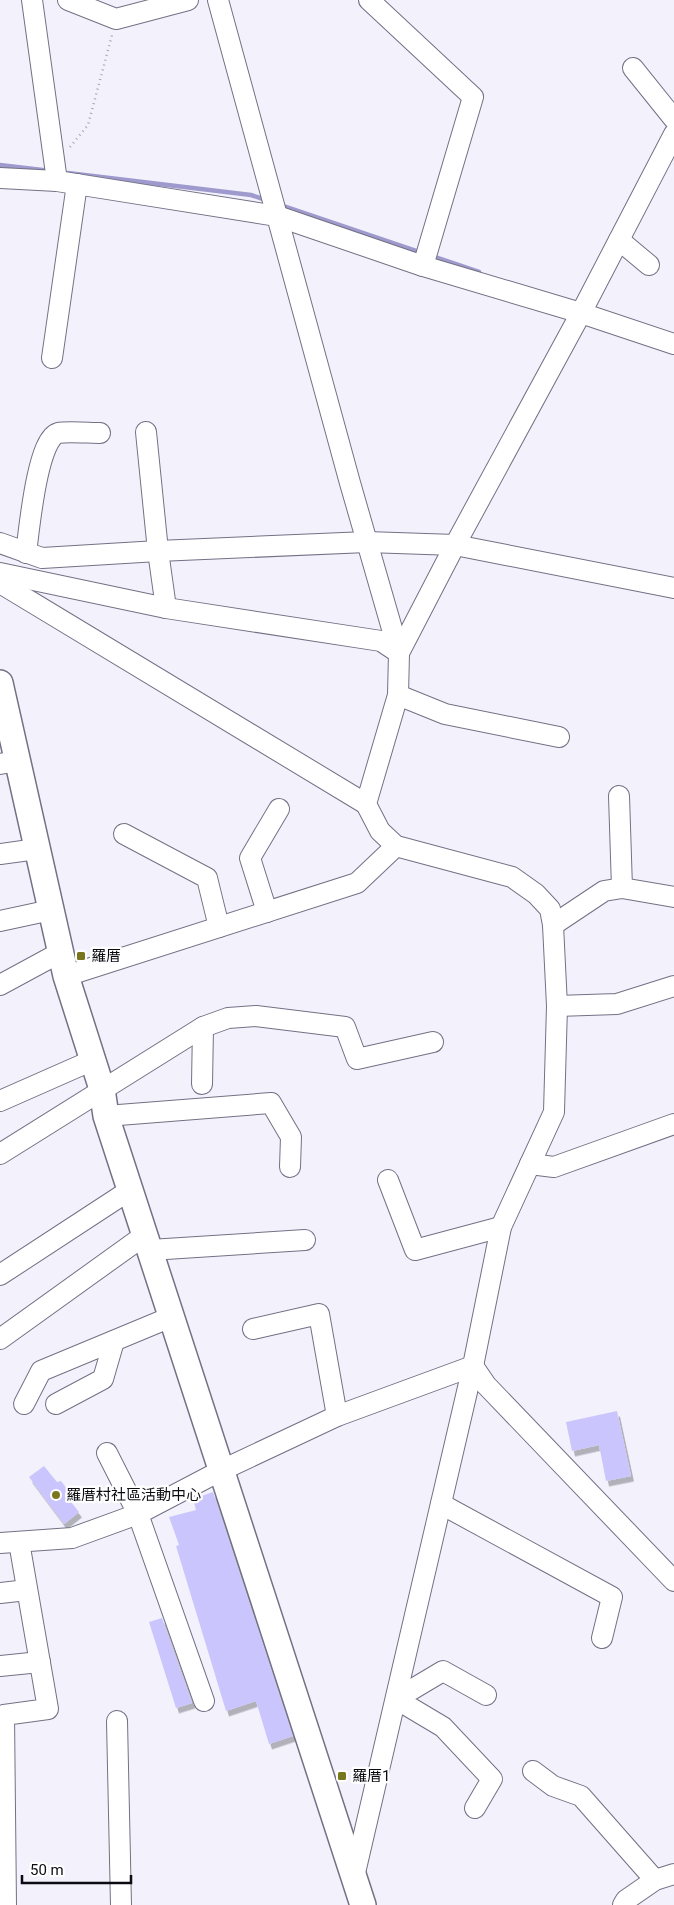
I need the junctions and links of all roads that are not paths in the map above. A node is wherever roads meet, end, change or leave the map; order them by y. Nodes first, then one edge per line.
1 (32, 0) edge
2 (68, 0) edge
3 (188, 0) edge
4 (218, 0) edge
5 (369, 0) edge
6 (633, 68) dead end
7 (674, 119) edge
8 (674, 134) edge
9 (56, 172) junction
10 (0, 178) edge
11 (78, 184) junction
12 (277, 216) junction
13 (619, 240) junction
14 (649, 265) dead end
15 (423, 266) junction
16 (581, 313) junction
17 (674, 344) edge
18 (52, 358) dead end
19 (146, 432) dead end
20 (100, 433) dead end
21 (367, 542) junction
22 (0, 543) edge
23 (455, 545) junction
24 (158, 551) junction
25 (26, 553) junction
26 (0, 573) edge
27 (0, 584) edge
28 (674, 588) edge
29 (166, 608) junction
30 (399, 653) junction
31 (0, 683) edge
32 (398, 695) junction
33 (559, 737) dead end
34 (9, 762) edge
35 (619, 796) dead end
36 (366, 804) junction
37 (280, 809) dead end
38 (124, 834) dead end
39 (396, 846) junction
40 (37, 849) junction
41 (0, 854) edge
42 (622, 888) junction
43 (674, 897) edge
44 (51, 910) junction
45 (267, 912) junction
46 (0, 921) edge
47 (553, 925) junction
48 (220, 927) junction
49 (63, 964) junction
50 (0, 985) edge
51 (674, 986) edge
52 (557, 1006) junction
53 (203, 1027) junction
54 (433, 1042) dead end
55 (93, 1060) junction
56 (202, 1084) dead end
57 (102, 1089) junction
58 (0, 1101) edge
59 (106, 1116) junction
60 (674, 1124) edge
61 (0, 1154) edge
62 (530, 1164) junction
63 (290, 1167) dead end
64 (388, 1180) dead end
65 (130, 1190) junction
66 (501, 1227) junction
67 (305, 1240) dead end
68 (147, 1243) junction
69 (0, 1275) edge
70 (171, 1317) junction
71 (253, 1329) dead end
72 (0, 1338) edge
73 (114, 1341) junction
74 (473, 1366) junction
75 (24, 1404) dead end
76 (56, 1404) dead end
77 (337, 1416) junction
78 (107, 1453) dead end
79 (220, 1470) junction
80 (441, 1504) junction
81 (138, 1514) junction
82 (9, 1543) edge
83 (674, 1581) edge
84 (27, 1590) junction
85 (0, 1593) edge
86 (602, 1638) dead end
87 (40, 1662) junction
88 (0, 1666) edge
89 (486, 1695) dead end
90 (396, 1699) junction
91 (204, 1701) dead end
92 (117, 1720) dead end
93 (533, 1771) dead end
94 (475, 1808) dead end
95 (354, 1877) junction
96 (665, 1877) edge
97 (6, 1905) edge
98 (121, 1905) edge
99 (363, 1905) edge
100 (623, 1905) edge

1 - 9 street
2 - 3 street
4 - 12 street
5 - 15 street
6 - 7 street
8 - 13 street
9 - 10 street
9 - 11 street
11 - 12 street
11 - 18 street
12 - 15 street
12 - 21 street
13 - 14 street
13 - 16 street
15 - 16 street
16 - 17 street
16 - 23 street
19 - 24 street
20 - 25 street
21 - 23 street
21 - 24 street
21 - 30 street
22 - 25 street
23 - 28 street
23 - 30 street
24 - 25 street
24 - 29 street
26 - 29 street
27 - 36 street
29 - 30 street
30 - 32 street
31 - 34 main road
32 - 33 street
32 - 36 street
34 - 40 main road
35 - 42 street
36 - 39 street
37 - 45 street
38 - 48 street
39 - 45 street
39 - 47 street
40 - 41 street
40 - 44 main road
42 - 43 street
42 - 47 street
44 - 46 street
44 - 49 main road
45 - 48 street
47 - 52 street
48 - 49 street
49 - 50 street
49 - 55 main road
51 - 52 street
52 - 62 street
53 - 54 street
53 - 56 street
53 - 57 street
55 - 57 main road
55 - 58 street
57 - 59 main road
57 - 61 street
59 - 63 street
59 - 65 main road
60 - 62 street
62 - 66 street
64 - 66 street
65 - 68 main road
65 - 69 street
66 - 74 street
67 - 68 street
68 - 70 main road
68 - 72 street
70 - 73 street
70 - 79 main road
71 - 77 street
73 - 75 street
73 - 76 street
74 - 77 street
74 - 80 street
74 - 83 street
77 - 79 street
78 - 81 street
79 - 81 street
79 - 95 main road
80 - 86 street
80 - 90 street
81 - 82 street
81 - 91 street
82 - 84 street
84 - 85 street
84 - 87 street
87 - 88 street
87 - 97 street
89 - 90 street
90 - 94 street
90 - 95 street
92 - 98 street
93 - 96 street
95 - 99 main road
96 - 100 street

